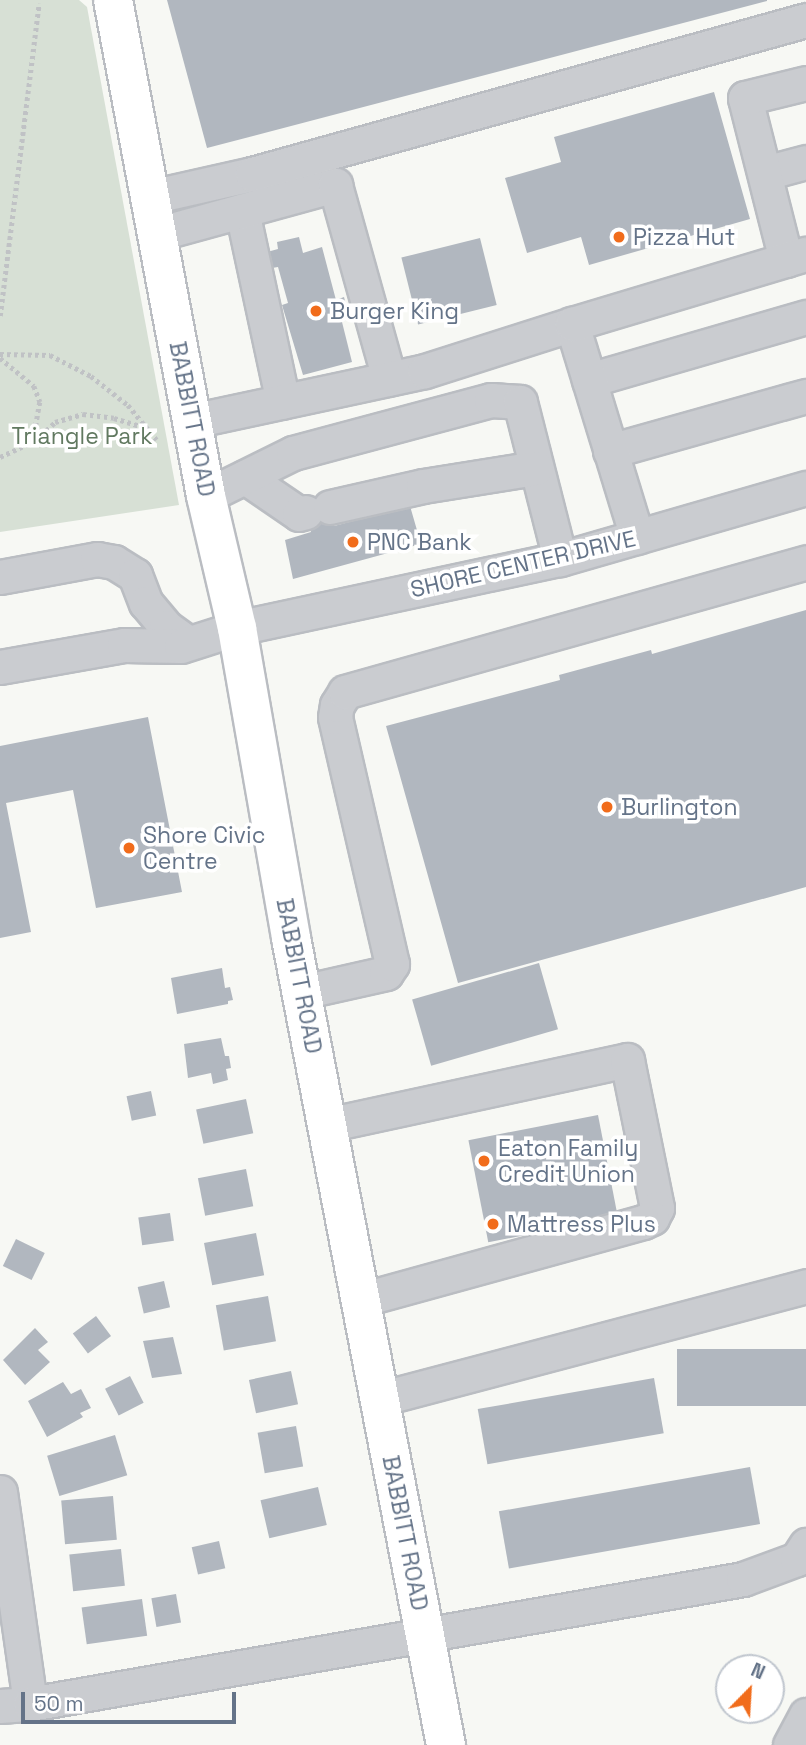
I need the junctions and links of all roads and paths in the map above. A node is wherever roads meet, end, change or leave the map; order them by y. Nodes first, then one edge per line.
1 (113, 0) edge
2 (38, 3) dead end
3 (806, 20) edge
4 (806, 83) edge
5 (806, 162) edge
6 (765, 173) junction
7 (150, 197) junction
8 (242, 211) junction
9 (157, 234) junction
10 (796, 257) edge
11 (0, 316) edge
12 (806, 317) edge
13 (572, 324) junction
14 (0, 356) edge
15 (389, 379) junction
16 (589, 380) junction
17 (806, 396) edge
18 (283, 402) junction
19 (192, 421) junction
20 (144, 427) junction
21 (157, 440) dead end
22 (33, 442) junction
23 (610, 451) junction
24 (0, 457) edge
25 (536, 468) junction
26 (245, 477) junction
27 (806, 488) edge
28 (206, 496) junction
29 (637, 537) junction
30 (560, 559) junction
31 (806, 562) edge
32 (0, 577) edge
33 (237, 628) junction
34 (188, 643) junction
35 (0, 667) edge
36 (302, 992) junction
37 (327, 1125) junction
38 (806, 1286) edge
39 (360, 1300) junction
40 (379, 1399) junction
41 (0, 1492) edge
42 (806, 1545) edge
43 (424, 1633) junction
44 (15, 1705) edge
45 (806, 1715) edge
46 (446, 1745) edge
47 (790, 1745) edge

1 - 7 main road, BABBITT ROAD
2 - 11 path
3 - 7 street
4 - 6 street
5 - 6 street
6 - 10 street
7 - 9 main road, BABBITT ROAD
8 - 9 street
8 - 15 street
8 - 18 street
9 - 19 main road, BABBITT ROAD
10 - 13 street
12 - 16 street
13 - 15 street
13 - 16 street
14 - 20 path
14 - 22 path
15 - 18 street
16 - 23 street
17 - 23 street
18 - 19 street
19 - 28 main road, BABBITT ROAD
20 - 21 path
20 - 22 path
22 - 24 path
23 - 29 street
25 - 26 street
25 - 26 street
25 - 30 street
26 - 28 street
27 - 29 street, SHORE CENTER DRIVE
28 - 33 main road, BABBITT ROAD
29 - 30 street, SHORE CENTER DRIVE
30 - 33 street, SHORE CENTER DRIVE
31 - 36 street
32 - 34 street
33 - 34 street, SHORE CENTER DRIVE
33 - 36 main road, BABBITT ROAD
34 - 35 street, SHORE CENTER DRIVE
36 - 37 main road, BABBITT ROAD
37 - 39 main road, BABBITT ROAD
37 - 39 street
38 - 40 street
39 - 40 main road, BABBITT ROAD
40 - 43 main road, BABBITT ROAD
41 - 44 street
42 - 43 street
43 - 44 street
43 - 46 main road, BABBITT ROAD
45 - 47 street

